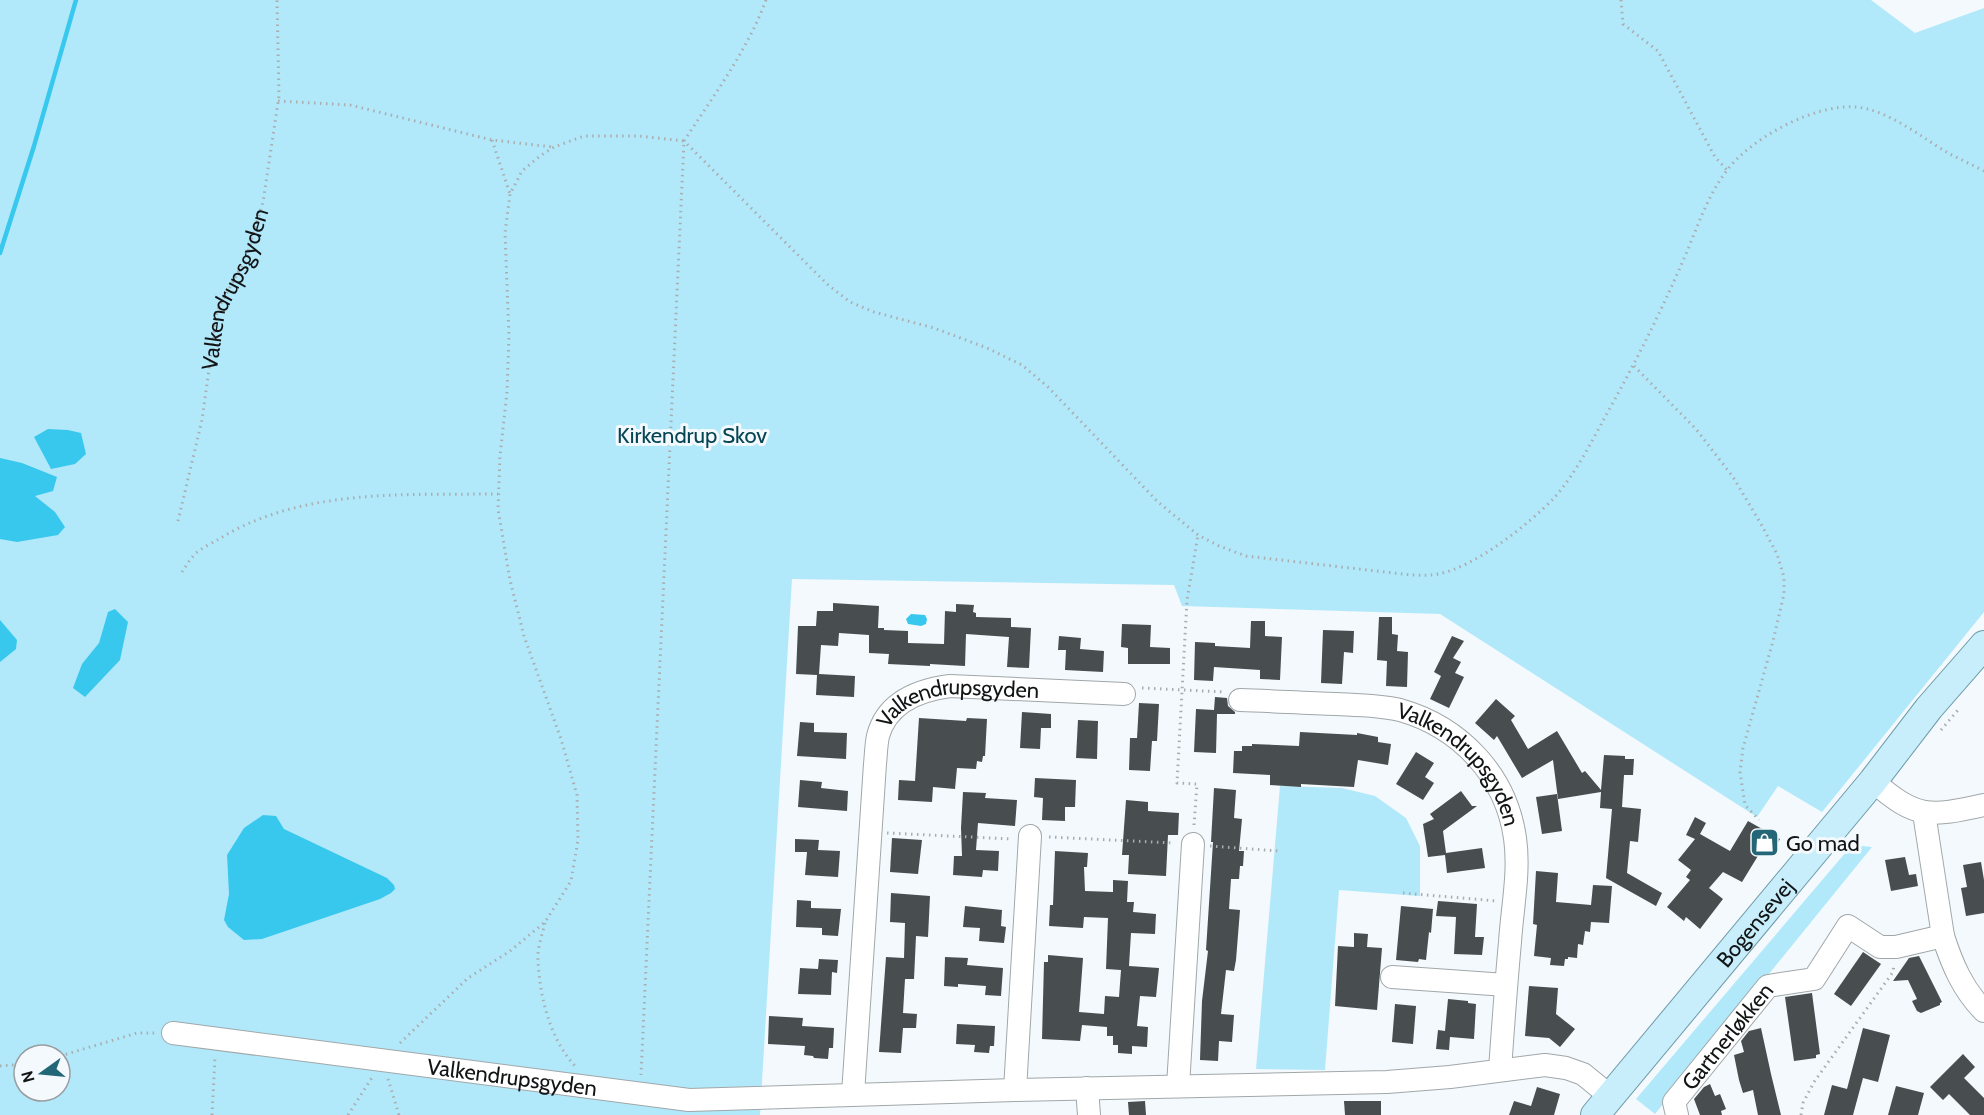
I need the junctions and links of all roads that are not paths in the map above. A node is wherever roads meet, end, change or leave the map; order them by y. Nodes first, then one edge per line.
1 (1984, 645) edge
2 (1124, 694) road end
3 (1240, 700) road end
4 (1873, 781) junction
5 (1984, 805) edge
6 (1924, 813) junction
7 (1030, 836) road end
8 (1192, 844) road end
9 (1943, 936) junction
10 (1392, 977) dead end
11 (1506, 985) junction
12 (1984, 1011) edge
13 (173, 1033) road end
14 (1500, 1070) junction
15 (1178, 1086) junction
16 (1087, 1088) junction
17 (1016, 1089) junction
18 (853, 1095) junction
19 (1603, 1105) edge
20 (1089, 1115) edge
21 (1677, 1115) edge

1 - 4 main road, Bogensevej
2 - 18 street, Valkendrupsgyden
3 - 11 street, Valkendrupsgyden
4 - 6 street
4 - 19 main road, Bogensevej
5 - 6 street
6 - 9 street
7 - 17 street
8 - 15 street
9 - 12 street
9 - 21 street, Gartnerløkken
10 - 11 street
11 - 14 street, Valkendrupsgyden
13 - 18 street, Valkendrupsgyden
14 - 15 street, Valkendrupsgyden
14 - 19 street, Valkendrupsgyden
15 - 16 street, Valkendrupsgyden
16 - 17 street, Valkendrupsgyden
16 - 20 street
17 - 18 street, Valkendrupsgyden

